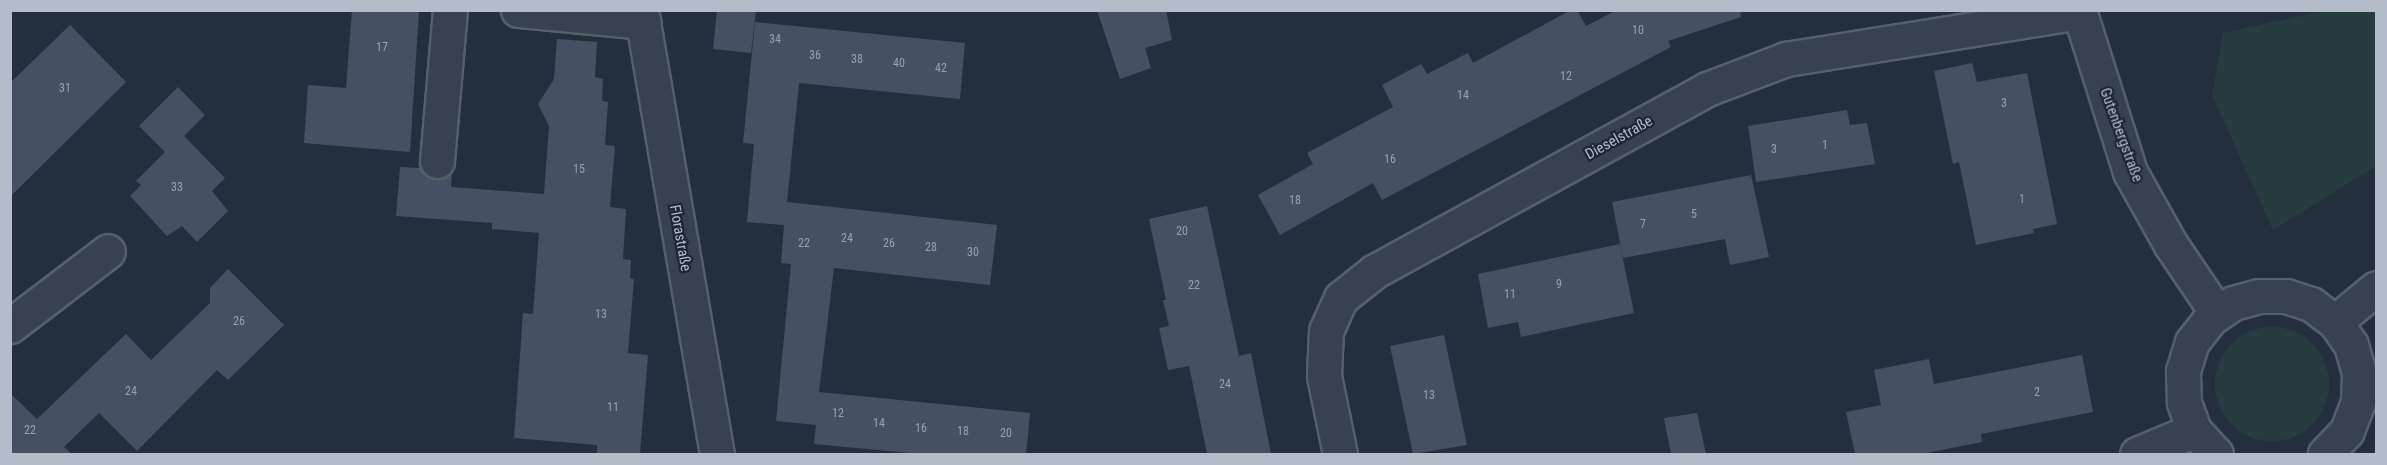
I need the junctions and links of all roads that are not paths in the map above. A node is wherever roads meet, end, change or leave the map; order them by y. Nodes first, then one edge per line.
1 (450, 10) edge
2 (518, 10) edge
3 (2079, 11) edge
4 (642, 16) edge
5 (437, 160) dead end
6 (108, 251) dead end
7 (2376, 288) edge
8 (2217, 313) junction
9 (2335, 322) junction
10 (10, 326) edge
11 (2194, 430) junction
12 (717, 454) edge
13 (1340, 454) edge
14 (2137, 454) edge
15 (2216, 454) edge
16 (2325, 454) edge

1 - 5 street
2 - 4 street, Florastraße
3 - 8 street, Gutenbergstraße
3 - 13 street, Dieselstraße
4 - 12 street, Florastraße
6 - 10 street
7 - 9 street
8 - 9 street
8 - 11 street
9 - 16 street
11 - 14 street
11 - 15 street

